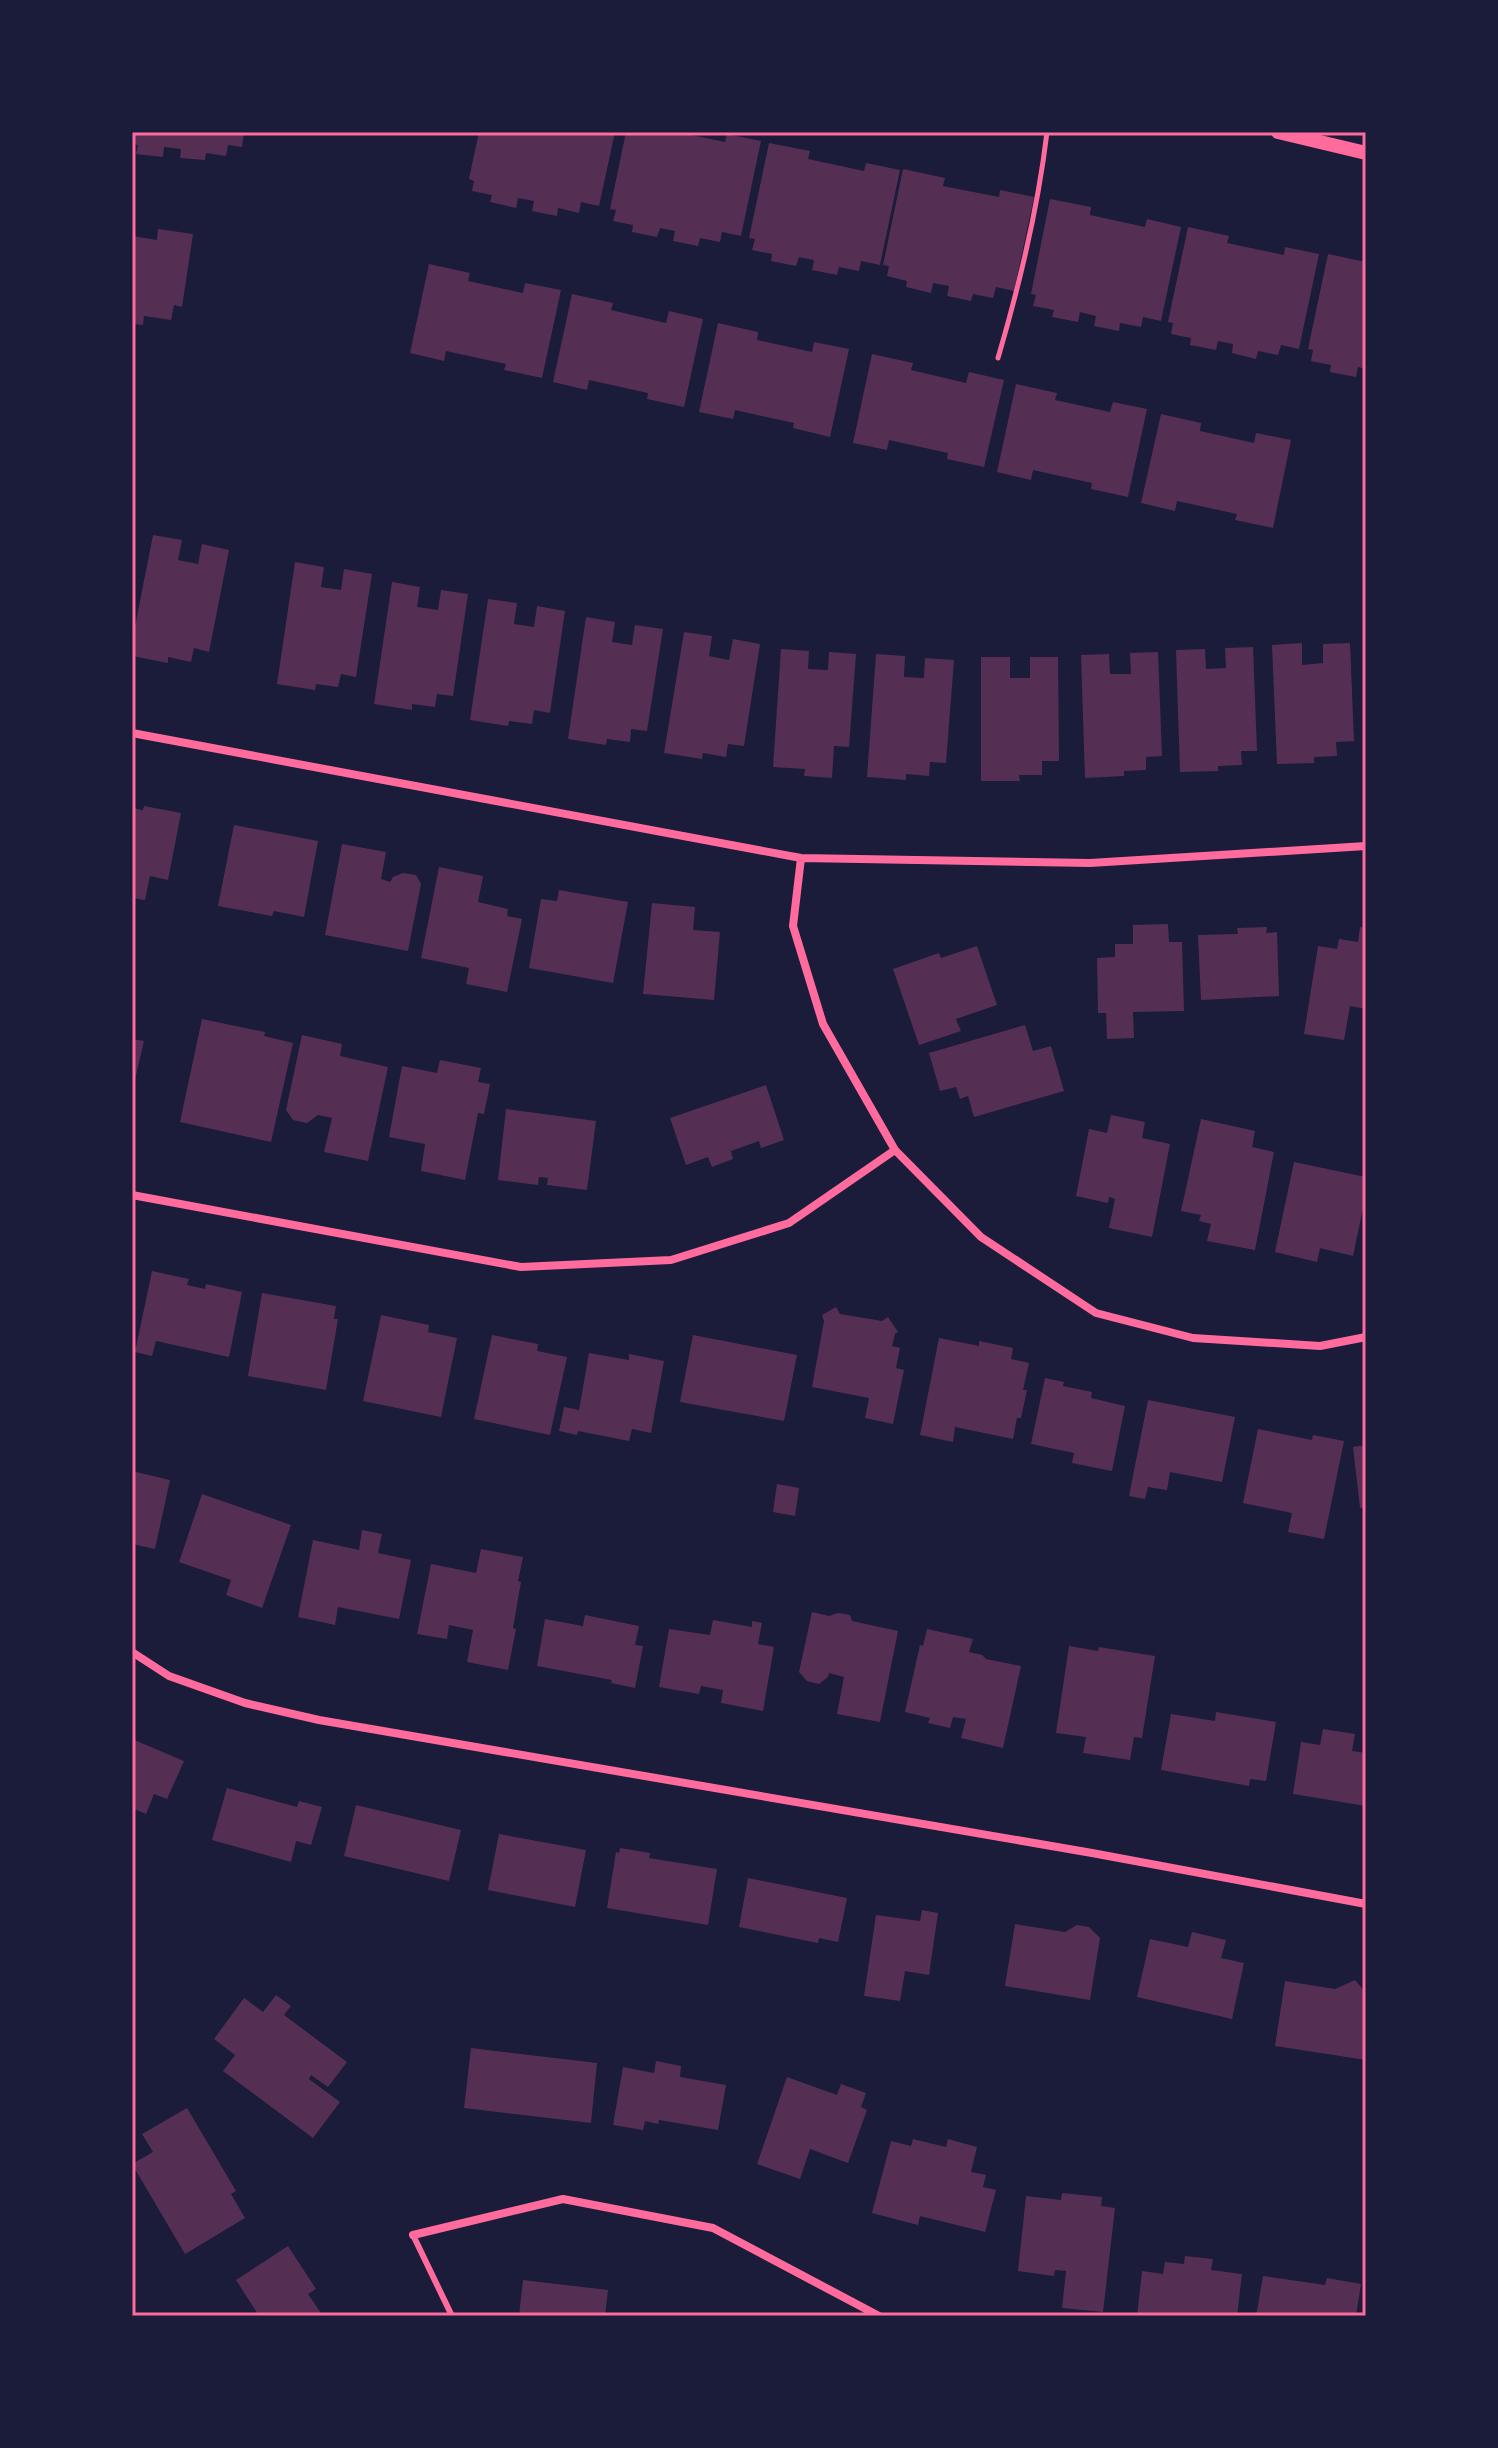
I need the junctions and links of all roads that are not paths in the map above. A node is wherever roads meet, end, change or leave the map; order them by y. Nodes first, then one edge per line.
1 (1278, 132) edge
2 (1366, 153) edge
3 (132, 733) edge
4 (1366, 846) edge
5 (801, 858) junction
6 (895, 1150) junction
7 (132, 1195) edge
8 (1366, 1337) edge
9 (132, 1652) edge
10 (1366, 1904) edge
11 (413, 2235) joint
12 (452, 2316) edge
13 (879, 2316) edge

1 - 2 street
3 - 5 street
4 - 5 street
5 - 6 street
6 - 7 street
6 - 8 street
9 - 10 street
11 - 12 lane
11 - 13 street

